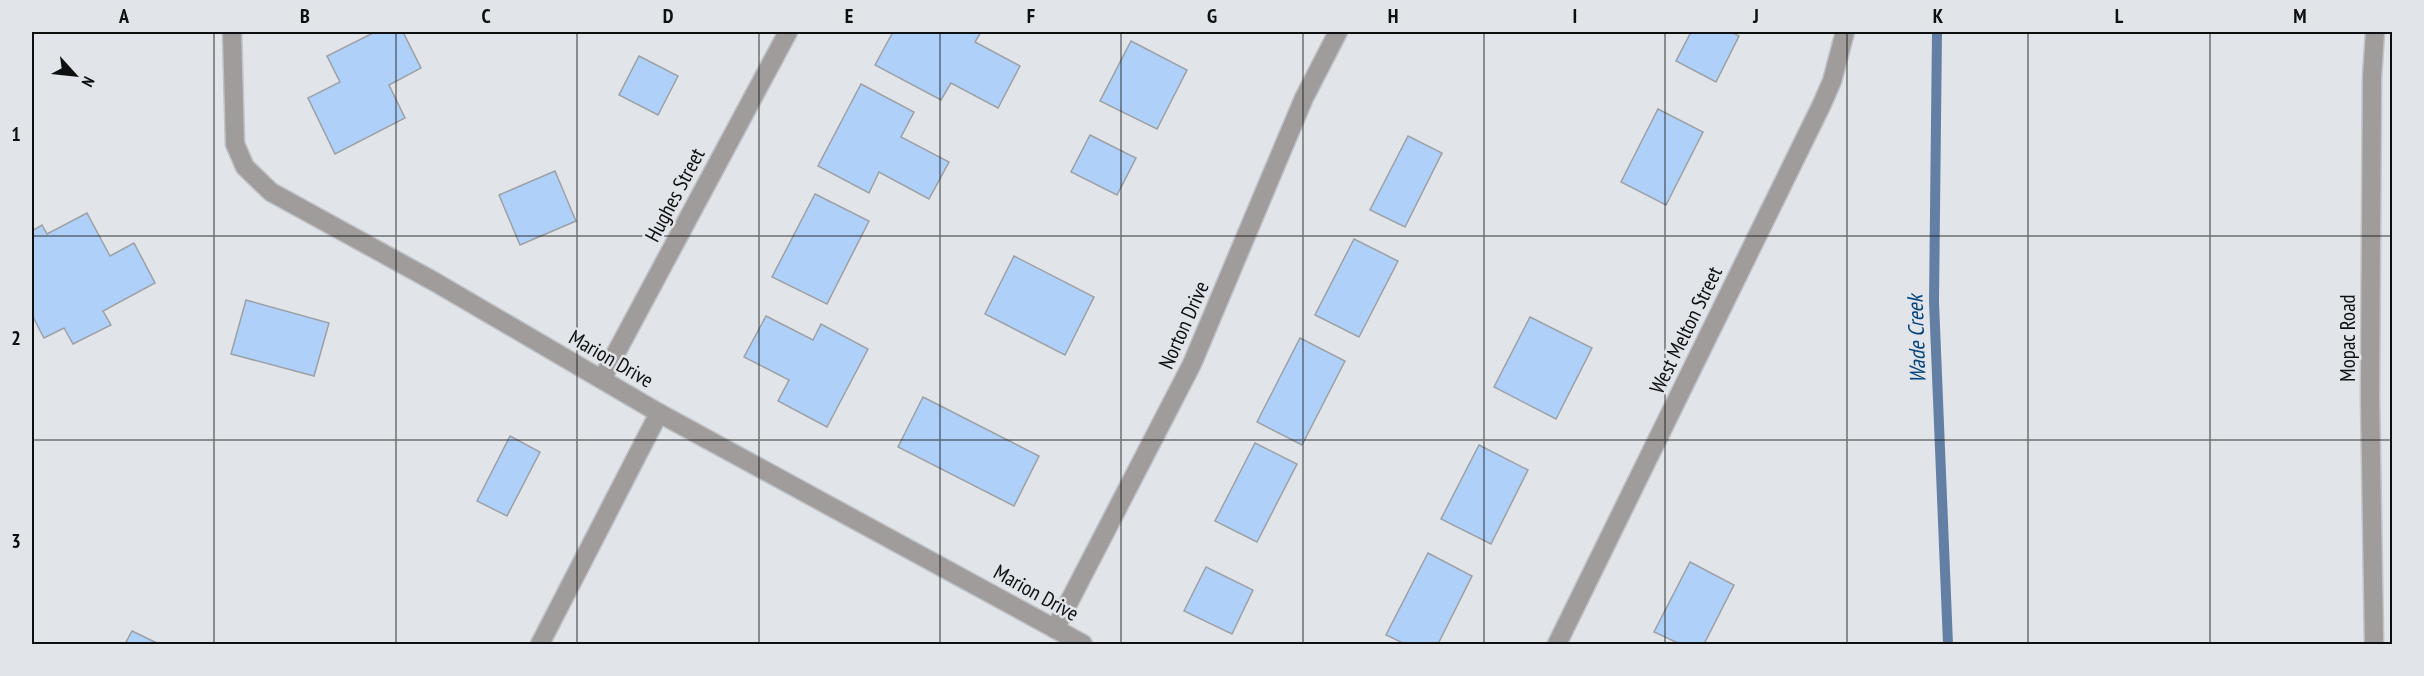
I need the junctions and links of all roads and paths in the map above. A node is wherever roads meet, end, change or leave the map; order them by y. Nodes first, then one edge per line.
1 (232, 32) edge
2 (788, 32) edge
3 (1338, 32) edge
4 (1845, 32) edge
5 (2375, 32) edge
6 (602, 379) junction
7 (659, 413) junction
8 (1055, 630) junction
9 (540, 645) edge
10 (1083, 645) edge
11 (1557, 645) edge
12 (2374, 645) edge

1 - 6 street, Marion Drive
2 - 6 street, Hughes Street
3 - 8 street, Norton Drive
4 - 11 street, West Melton Street
5 - 12 street, Mopac Road
6 - 7 street, Marion Drive
7 - 8 street, Marion Drive
7 - 9 street
8 - 10 street, Marion Drive

